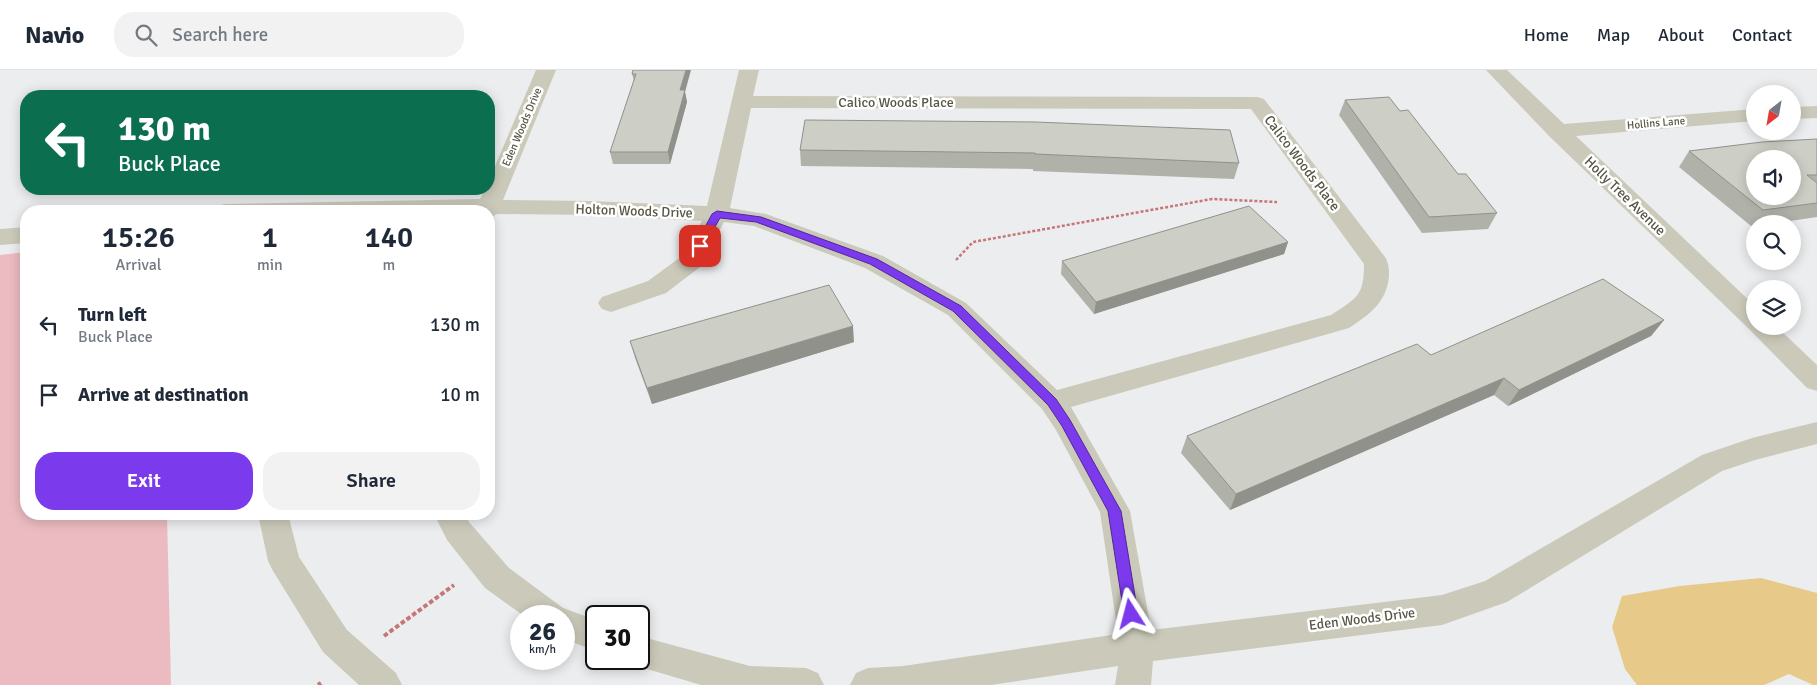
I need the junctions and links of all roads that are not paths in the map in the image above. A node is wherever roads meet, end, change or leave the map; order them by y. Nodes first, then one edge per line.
1 (546, 70) edge
2 (750, 70) edge
3 (1496, 70) edge
4 (742, 102) junction
5 (1817, 112) edge
6 (1801, 113) edge
7 (1746, 116) edge
8 (1557, 131) junction
9 (495, 192) edge
10 (495, 209) edge
11 (717, 214) junction
12 (20, 235) edge
13 (0, 237) edge
14 (611, 303) dead end
15 (1746, 312) edge
16 (1769, 335) edge
17 (1817, 381) edge
18 (1052, 402) junction
19 (1817, 434) edge
20 (274, 520) edge
21 (452, 520) edge
22 (535, 605) edge
23 (1136, 647) junction
24 (650, 655) edge
25 (384, 685) edge
26 (806, 685) edge
27 (868, 685) edge
28 (1133, 685) edge

1 - 9 street, Eden Woods Drive
2 - 4 street
3 - 8 street, Holly Tree Avenue
4 - 11 street
4 - 18 street, Calico Woods Place
5 - 6 street
7 - 8 street, Hollins Lane
8 - 15 street, Holly Tree Avenue
10 - 11 street, Holton Woods Drive
11 - 14 street
11 - 18 street, Holton Woods Drive
12 - 13 street
16 - 17 street
18 - 23 street, Holton Woods Drive
19 - 23 street, Eden Woods Drive
20 - 25 street
21 - 22 street
23 - 27 street, Eden Woods Drive
23 - 28 street, Holton Woods Drive
24 - 26 street

